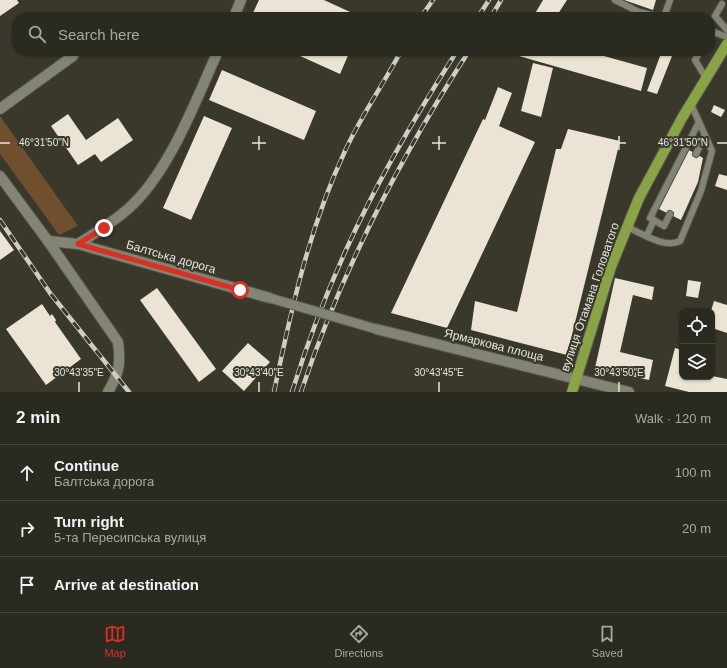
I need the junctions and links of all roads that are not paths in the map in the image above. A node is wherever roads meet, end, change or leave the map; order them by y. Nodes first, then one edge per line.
1 (241, 0) edge
2 (615, 0) edge
3 (670, 0) edge
4 (722, 4) dead end
5 (236, 12) edge
6 (639, 12) edge
7 (666, 12) edge
8 (727, 30) edge
9 (715, 32) edge
10 (727, 37) edge
11 (727, 44) edge
12 (73, 56) edge
13 (216, 56) edge
14 (698, 56) edge
15 (706, 78) junction
16 (691, 104) junction
17 (0, 109) edge
18 (699, 122) junction
19 (705, 135) junction
20 (696, 154) dead end
21 (0, 176) edge
22 (670, 214) dead end
23 (654, 220) junction
24 (627, 227) junction
25 (647, 236) junction
26 (48, 241) junction
27 (78, 244) junction
28 (270, 298) joint
29 (376, 329) joint
30 (577, 379) junction
31 (108, 392) edge
32 (572, 392) edge
33 (629, 392) edge

1 - 5 street
2 - 6 lane
3 - 7 lane
4 - 8 lane
9 - 10 lane
11 - 15 main road, вулиця Отамана Головатого
12 - 17 street
13 - 27 street
14 - 15 lane
15 - 16 main road, вулиця Отамана Головатого
16 - 18 lane
16 - 24 main road, вулиця Отамана Головатого
18 - 19 lane
18 - 23 lane
19 - 20 lane
19 - 25 lane
21 - 26 street
22 - 23 lane
23 - 25 lane
24 - 25 lane
24 - 30 main road, вулиця Отамана Головатого
26 - 27 street, Балтська дорога
26 - 31 street
27 - 28 street, Балтська дорога
28 - 29 street, bridge
29 - 30 street, Ярмаркова площа
30 - 32 main road, вулиця Отамана Головатого
30 - 33 street, Ярмаркова площа

